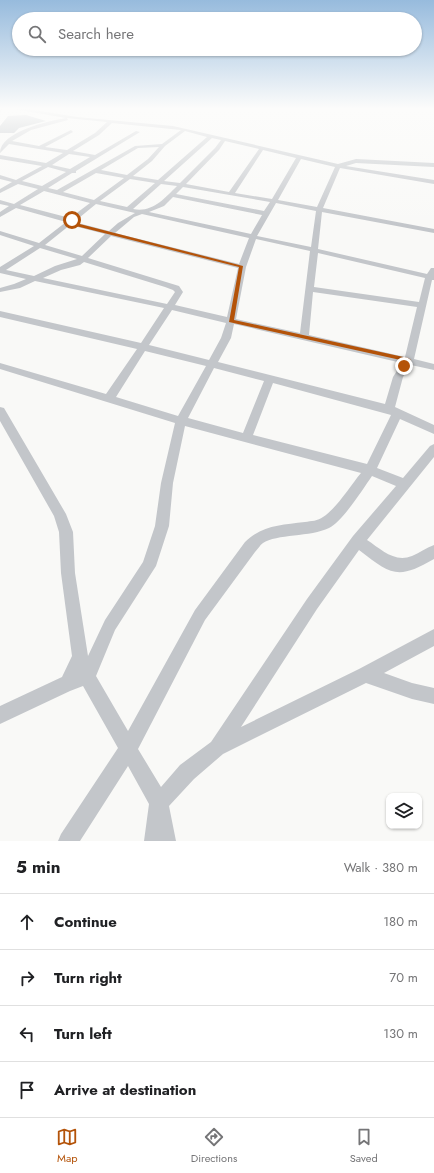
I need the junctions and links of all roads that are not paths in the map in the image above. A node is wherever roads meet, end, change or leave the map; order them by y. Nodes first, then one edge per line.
1 (40, 147) edge
2 (41, 147) edge
3 (76, 147) edge
4 (113, 147) edge
5 (137, 147) edge
6 (161, 147) edge
7 (198, 147) edge
8 (218, 147) edge
9 (259, 147) edge
10 (262, 148) junction
11 (69, 152) junction
12 (0, 157) edge
13 (97, 157) junction
14 (299, 157) junction
15 (17, 160) junction
16 (47, 165) junction
17 (434, 165) edge
18 (338, 166) junction
19 (71, 171) junction
20 (96, 171) junction
21 (87, 175) junction
22 (128, 176) junction
23 (0, 177) edge
24 (18, 181) junction
25 (158, 182) junction
26 (434, 182) edge
27 (182, 186) junction
28 (42, 188) junction
29 (0, 191) edge
30 (57, 193) junction
31 (172, 194) junction
32 (231, 194) junction
33 (274, 201) junction
34 (0, 202) edge
35 (94, 202) junction
36 (14, 207) junction
37 (129, 209) junction
38 (319, 210) junction
39 (144, 212) junction
40 (267, 214) junction
41 (0, 215) edge
42 (71, 222) junction
43 (434, 232) edge
44 (0, 233) edge
45 (110, 233) junction
46 (254, 237) junction
47 (40, 245) junction
48 (314, 250) junction
49 (84, 259) junction
50 (242, 266) junction
51 (0, 271) edge
52 (432, 275) edge
53 (31, 279) junction
54 (310, 289) junction
55 (0, 290) edge
56 (422, 305) junction
57 (170, 307) junction
58 (0, 314) edge
59 (231, 321) junction
60 (304, 337) junction
61 (143, 347) junction
62 (408, 360) junction
63 (210, 365) junction
64 (0, 366) edge
65 (434, 367) edge
66 (270, 379) junction
67 (109, 399) junction
68 (0, 411) edge
69 (393, 411) junction
70 (181, 421) junction
71 (434, 430) edge
72 (247, 437) junction
73 (434, 449) edge
74 (370, 470) junction
75 (405, 484) junction
76 (358, 542) junction
77 (434, 552) edge
78 (434, 637) edge
79 (365, 675) junction
80 (87, 677) junction
81 (68, 683) junction
82 (434, 696) edge
83 (0, 715) edge
84 (217, 748) junction
85 (128, 749) junction
86 (159, 803) junction
87 (68, 841) edge
88 (154, 841) edge
89 (166, 841) edge

1 - 15 street
2 - 11 street
3 - 11 street
4 - 13 street
5 - 20 street
6 - 22 street
7 - 25 street
8 - 27 street
9 - 10 street
10 - 14 street
10 - 32 street
11 - 13 street
11 - 16 street
12 - 15 street
13 - 19 street
14 - 18 street
14 - 33 street
15 - 16 street
16 - 19 street
16 - 24 street
17 - 18 street
18 - 26 street
18 - 38 street
19 - 21 street
19 - 28 street
20 - 21 street
20 - 22 street
21 - 30 street
22 - 25 street
22 - 35 street
23 - 24 street
24 - 28 street
24 - 29 street
25 - 27 street
25 - 37 street
27 - 31 street
27 - 32 street
28 - 30 street
28 - 36 street
30 - 35 street
31 - 39 street
31 - 40 street
32 - 33 street
33 - 38 street
33 - 40 street
34 - 36 street
35 - 37 street
35 - 42 street
36 - 41 street
36 - 42 street
37 - 39 street
38 - 43 street
38 - 48 street
39 - 45 street
39 - 46 street
40 - 46 street
42 - 45 street
42 - 47 street
44 - 47 street
45 - 49 street
45 - 50 street
46 - 48 street
46 - 50 street
47 - 49 street
47 - 51 street
48 - 52 street
48 - 54 street
49 - 53 street
49 - 57 street
50 - 59 street
51 - 53 street
52 - 56 street
53 - 55 street
53 - 57 street
54 - 56 street
54 - 60 street
56 - 62 street
57 - 59 street
57 - 61 street
58 - 61 street
59 - 60 street
59 - 63 street
60 - 62 street
61 - 63 street
61 - 67 street
62 - 65 street
62 - 69 street
63 - 66 street
63 - 70 street
64 - 67 street
66 - 69 street
66 - 72 street
67 - 70 street
68 - 81 street
69 - 71 street
69 - 74 street
70 - 72 street
70 - 80 street
72 - 74 street
73 - 75 street
74 - 75 street
74 - 85 street
75 - 76 street
76 - 77 street
76 - 84 street
78 - 79 street
79 - 82 street
79 - 84 street
80 - 81 street
80 - 85 street
81 - 83 street
84 - 86 street
85 - 86 street
85 - 87 street
86 - 88 street
86 - 89 street

